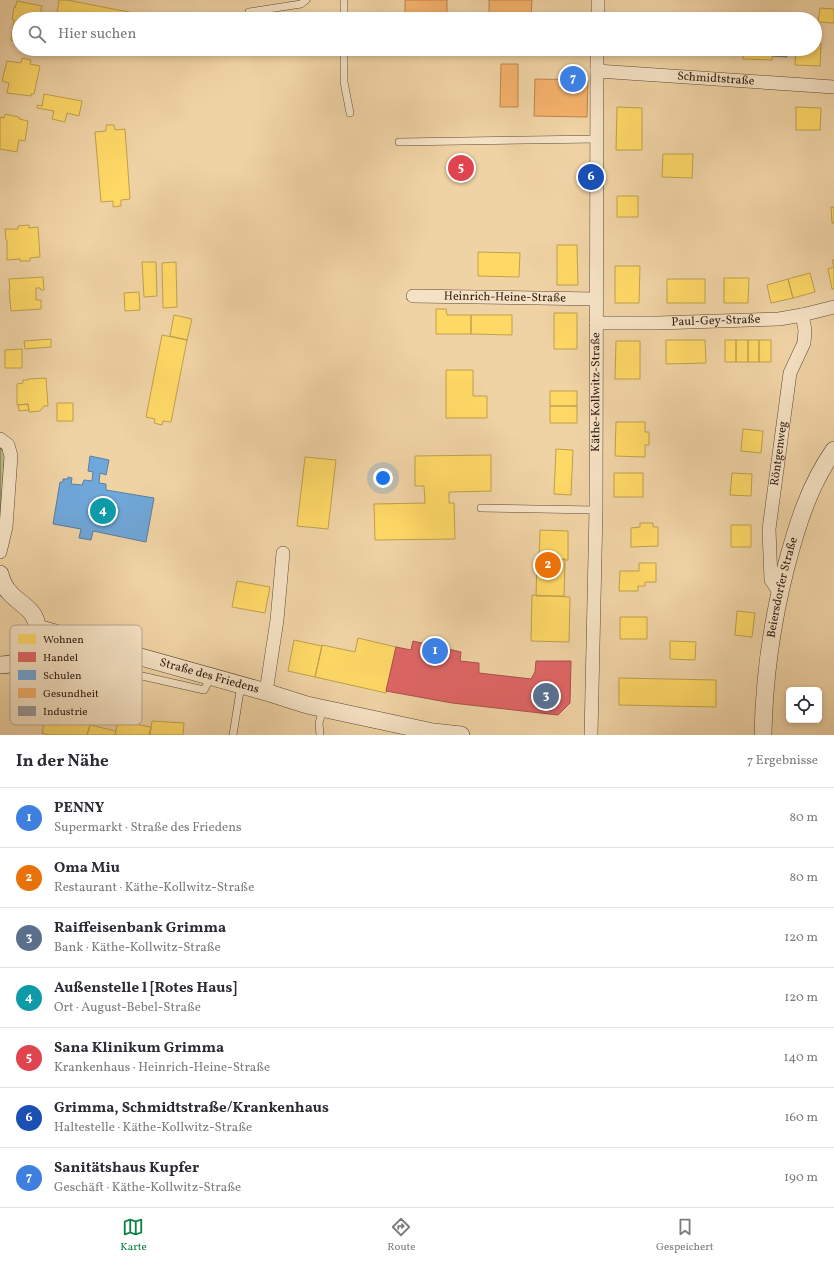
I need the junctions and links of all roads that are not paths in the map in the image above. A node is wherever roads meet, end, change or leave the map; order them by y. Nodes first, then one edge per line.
1 (306, 0) edge
2 (344, 0) edge
3 (598, 0) edge
4 (249, 12) dead end
5 (344, 12) edge
6 (598, 12) edge
7 (344, 56) edge
8 (597, 56) edge
9 (597, 71) junction
10 (834, 87) edge
11 (350, 112) dead end
12 (597, 139) junction
13 (399, 142) dead end
14 (413, 296) dead end
15 (596, 299) junction
16 (834, 307) edge
17 (802, 315) junction
18 (596, 323) junction
19 (4, 442) edge
20 (834, 450) edge
21 (481, 508) dead end
22 (596, 510) junction
23 (0, 552) edge
24 (283, 553) dead end
25 (0, 574) edge
26 (780, 593) junction
27 (36, 625) edge
28 (142, 657) edge
29 (10, 663) edge
30 (0, 664) edge
31 (142, 676) edge
32 (211, 676) junction
33 (241, 685) junction
34 (266, 692) junction
35 (323, 709) junction
36 (432, 733) edge
37 (232, 735) edge
38 (320, 735) edge
39 (461, 735) edge
40 (591, 735) edge
41 (763, 735) edge

1 - 4 lane
2 - 5 lane
3 - 6 street
7 - 11 lane
8 - 9 street, Käthe-Kollwitz-Straße
9 - 10 street, Schmidtstraße
9 - 12 street, Käthe-Kollwitz-Straße
12 - 13 lane
12 - 15 street, Käthe-Kollwitz-Straße
14 - 15 street, Heinrich-Heine-Straße
15 - 18 street, Käthe-Kollwitz-Straße
16 - 17 street, Paul-Gey-Straße
17 - 18 street, Paul-Gey-Straße
17 - 26 street, Röntgenweg
18 - 22 street, Käthe-Kollwitz-Straße
19 - 23 street
20 - 26 street, Beiersdorfer Straße
21 - 22 lane
22 - 40 street, Käthe-Kollwitz-Straße
24 - 34 street, Straße des Friedens
25 - 27 street
26 - 41 street, Beiersdorfer Straße
28 - 32 street, Straße des Friedens
29 - 30 street
31 - 32 lane
32 - 33 street, Straße des Friedens
33 - 34 street, Straße des Friedens
33 - 37 lane
34 - 35 street, Straße des Friedens
35 - 36 street, Straße des Friedens
35 - 38 lane
36 - 39 street, Straße des Friedens

